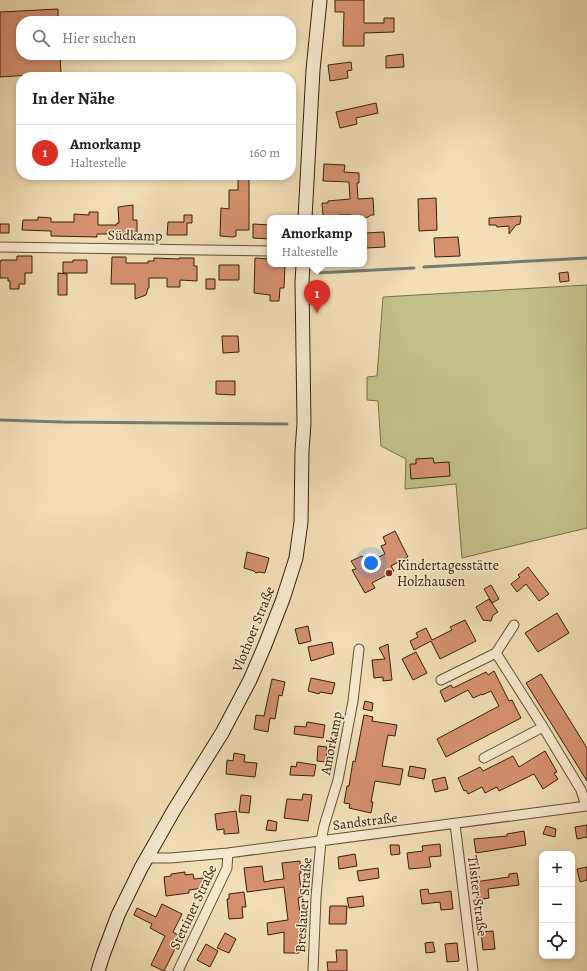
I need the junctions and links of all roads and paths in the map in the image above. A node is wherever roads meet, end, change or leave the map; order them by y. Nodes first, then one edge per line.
1 (320, 0) edge
2 (305, 215) edge
3 (0, 246) edge
4 (267, 251) edge
5 (303, 267) edge
6 (514, 625) dead end
7 (359, 650) dead end
8 (496, 653) junction
9 (442, 680) dead end
10 (543, 727) junction
11 (484, 758) dead end
12 (586, 806) edge
13 (455, 824) junction
14 (321, 841) junction
15 (228, 853) junction
16 (147, 858) junction
17 (98, 971) edge
18 (178, 971) edge
19 (313, 971) edge
20 (473, 971) edge

1 - 2 street
3 - 4 street, Südkamp
5 - 16 street, Vlothoer Straße
6 - 8 street
7 - 14 street, Amorkamp
8 - 9 street
8 - 10 street
10 - 11 street
10 - 12 street
12 - 13 street, Sandstraße
13 - 14 street, Sandstraße
13 - 20 street, Tilsiter Straße
14 - 15 street, Sandstraße
14 - 19 street, Breslauer Straße
15 - 16 street, Sandstraße
15 - 18 street, Stettiner Straße
16 - 17 street, Vlothoer Straße

